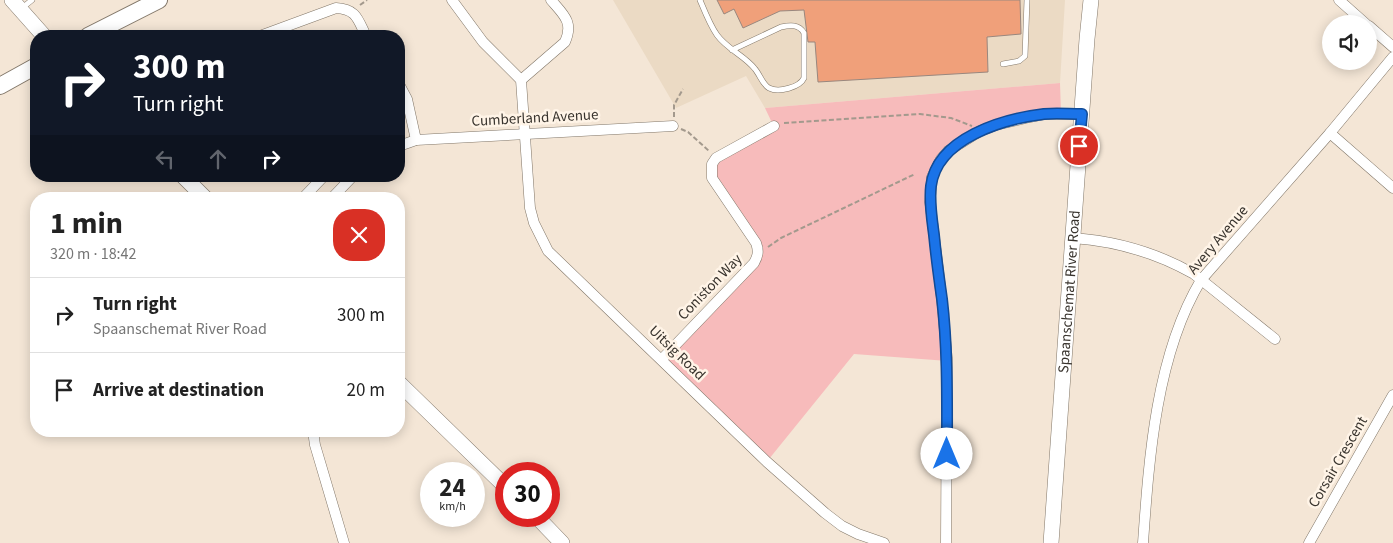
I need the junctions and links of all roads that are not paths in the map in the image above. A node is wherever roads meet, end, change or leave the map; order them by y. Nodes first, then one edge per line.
1 (32, 0) edge
2 (159, 0) edge
3 (452, 0) edge
4 (551, 0) edge
5 (700, 0) edge
6 (1027, 0) edge
7 (1084, 0) edge
8 (1091, 0) edge
9 (1339, 0) edge
10 (16, 5) edge
11 (1356, 15) edge
12 (39, 30) edge
13 (100, 30) edge
14 (276, 30) edge
15 (363, 30) edge
16 (1377, 33) edge
17 (1087, 39) junction
18 (1393, 47) edge
19 (732, 50) junction
20 (1393, 57) edge
21 (1003, 64) dead end
22 (30, 69) edge
23 (521, 80) junction
24 (0, 86) edge
25 (405, 95) edge
26 (1082, 114) junction
27 (673, 126) road end
28 (774, 126) road end
29 (1330, 133) junction
30 (524, 134) junction
31 (416, 140) junction
32 (405, 144) edge
33 (318, 182) edge
34 (347, 182) edge
35 (1393, 188) edge
36 (309, 192) edge
37 (338, 192) edge
38 (1073, 238) junction
39 (1201, 280) junction
40 (1275, 339) dead end
41 (662, 359) junction
42 (405, 389) edge
43 (1393, 395) edge
44 (314, 437) edge
45 (495, 476) edge
46 (547, 527) edge
47 (344, 543) edge
48 (562, 543) edge
49 (884, 543) edge
50 (946, 543) edge
51 (1051, 543) edge
52 (1143, 543) edge
53 (1309, 543) edge

1 - 10 lane
2 - 13 main road
3 - 23 street
4 - 23 street
5 - 19 lane
6 - 21 lane
7 - 17 main road, Spaanschemat River Road
8 - 17 main road, Spaanschemat River Road
9 - 11 street
10 - 12 main road
14 - 15 street
16 - 18 street
17 - 26 main road, Spaanschemat River Road
19 - 19 lane
20 - 29 street, Avery Avenue
22 - 24 main road
23 - 30 street, Uitsig Road
25 - 31 street
26 - 38 main road, Spaanschemat River Road
26 - 50 street
27 - 30 street, Cumberland Avenue
28 - 41 street, Coniston Way
29 - 35 street
29 - 39 street, Avery Avenue
30 - 31 street, Cumberland Avenue
30 - 41 street, Uitsig Road
31 - 32 street, Cumberland Avenue
33 - 36 street
34 - 37 street
38 - 39 street
38 - 51 main road, Spaanschemat River Road
39 - 40 street
39 - 52 street, Avery Avenue
41 - 49 street, Uitsig Road
42 - 45 main road
43 - 53 street, Corsair Crescent
44 - 47 street
46 - 48 main road

